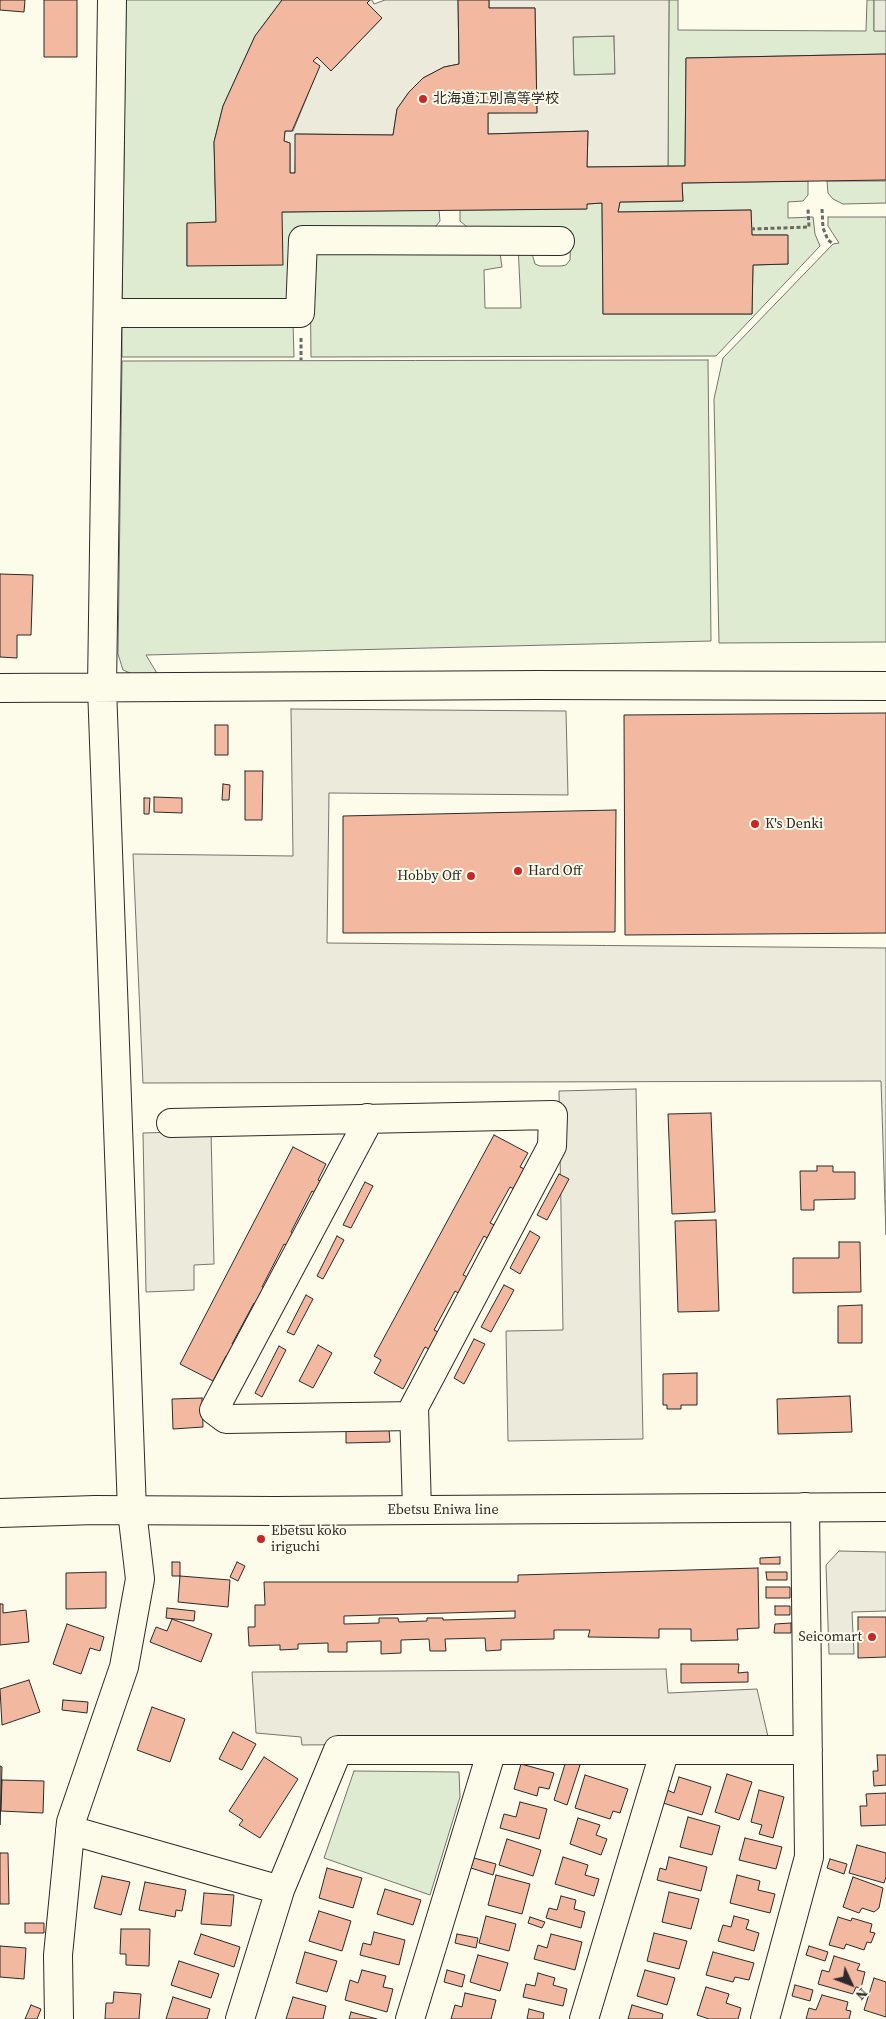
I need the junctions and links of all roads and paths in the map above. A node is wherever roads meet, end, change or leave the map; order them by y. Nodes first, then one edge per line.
1 (112, 0) edge
2 (808, 209) dead end
3 (822, 209) dead end
4 (752, 229) dead end
5 (560, 241) dead end
6 (833, 244) dead end
7 (108, 313) junction
8 (886, 686) edge
9 (102, 687) junction
10 (0, 688) edge
11 (367, 1118) junction
12 (172, 1123) dead end
13 (414, 1416) junction
14 (886, 1506) edge
15 (805, 1507) junction
16 (417, 1510) junction
17 (132, 1511) junction
18 (0, 1512) edge
19 (492, 1750) junction
20 (665, 1750) junction
21 (808, 1750) junction
22 (70, 1830) junction
23 (280, 1890) junction
24 (59, 2019) edge
25 (240, 2019) edge
26 (410, 2019) edge
27 (584, 2019) edge
28 (765, 2019) edge

1 - 7 street
2 - 4 path
3 - 6 path
5 - 7 street
7 - 9 street
8 - 9 street
9 - 10 street
9 - 17 street
11 - 12 street
11 - 13 street
11 - 13 street
13 - 16 street
14 - 15 street, Ebetsu Eniwa line
15 - 16 street, Ebetsu Eniwa line
15 - 21 street
16 - 17 street, Ebetsu Eniwa line
17 - 18 street, Ebetsu Eniwa line
17 - 22 street
19 - 20 street
19 - 23 street
19 - 26 street
20 - 21 street
20 - 27 street
21 - 28 street
22 - 23 street
22 - 24 street
23 - 25 street

